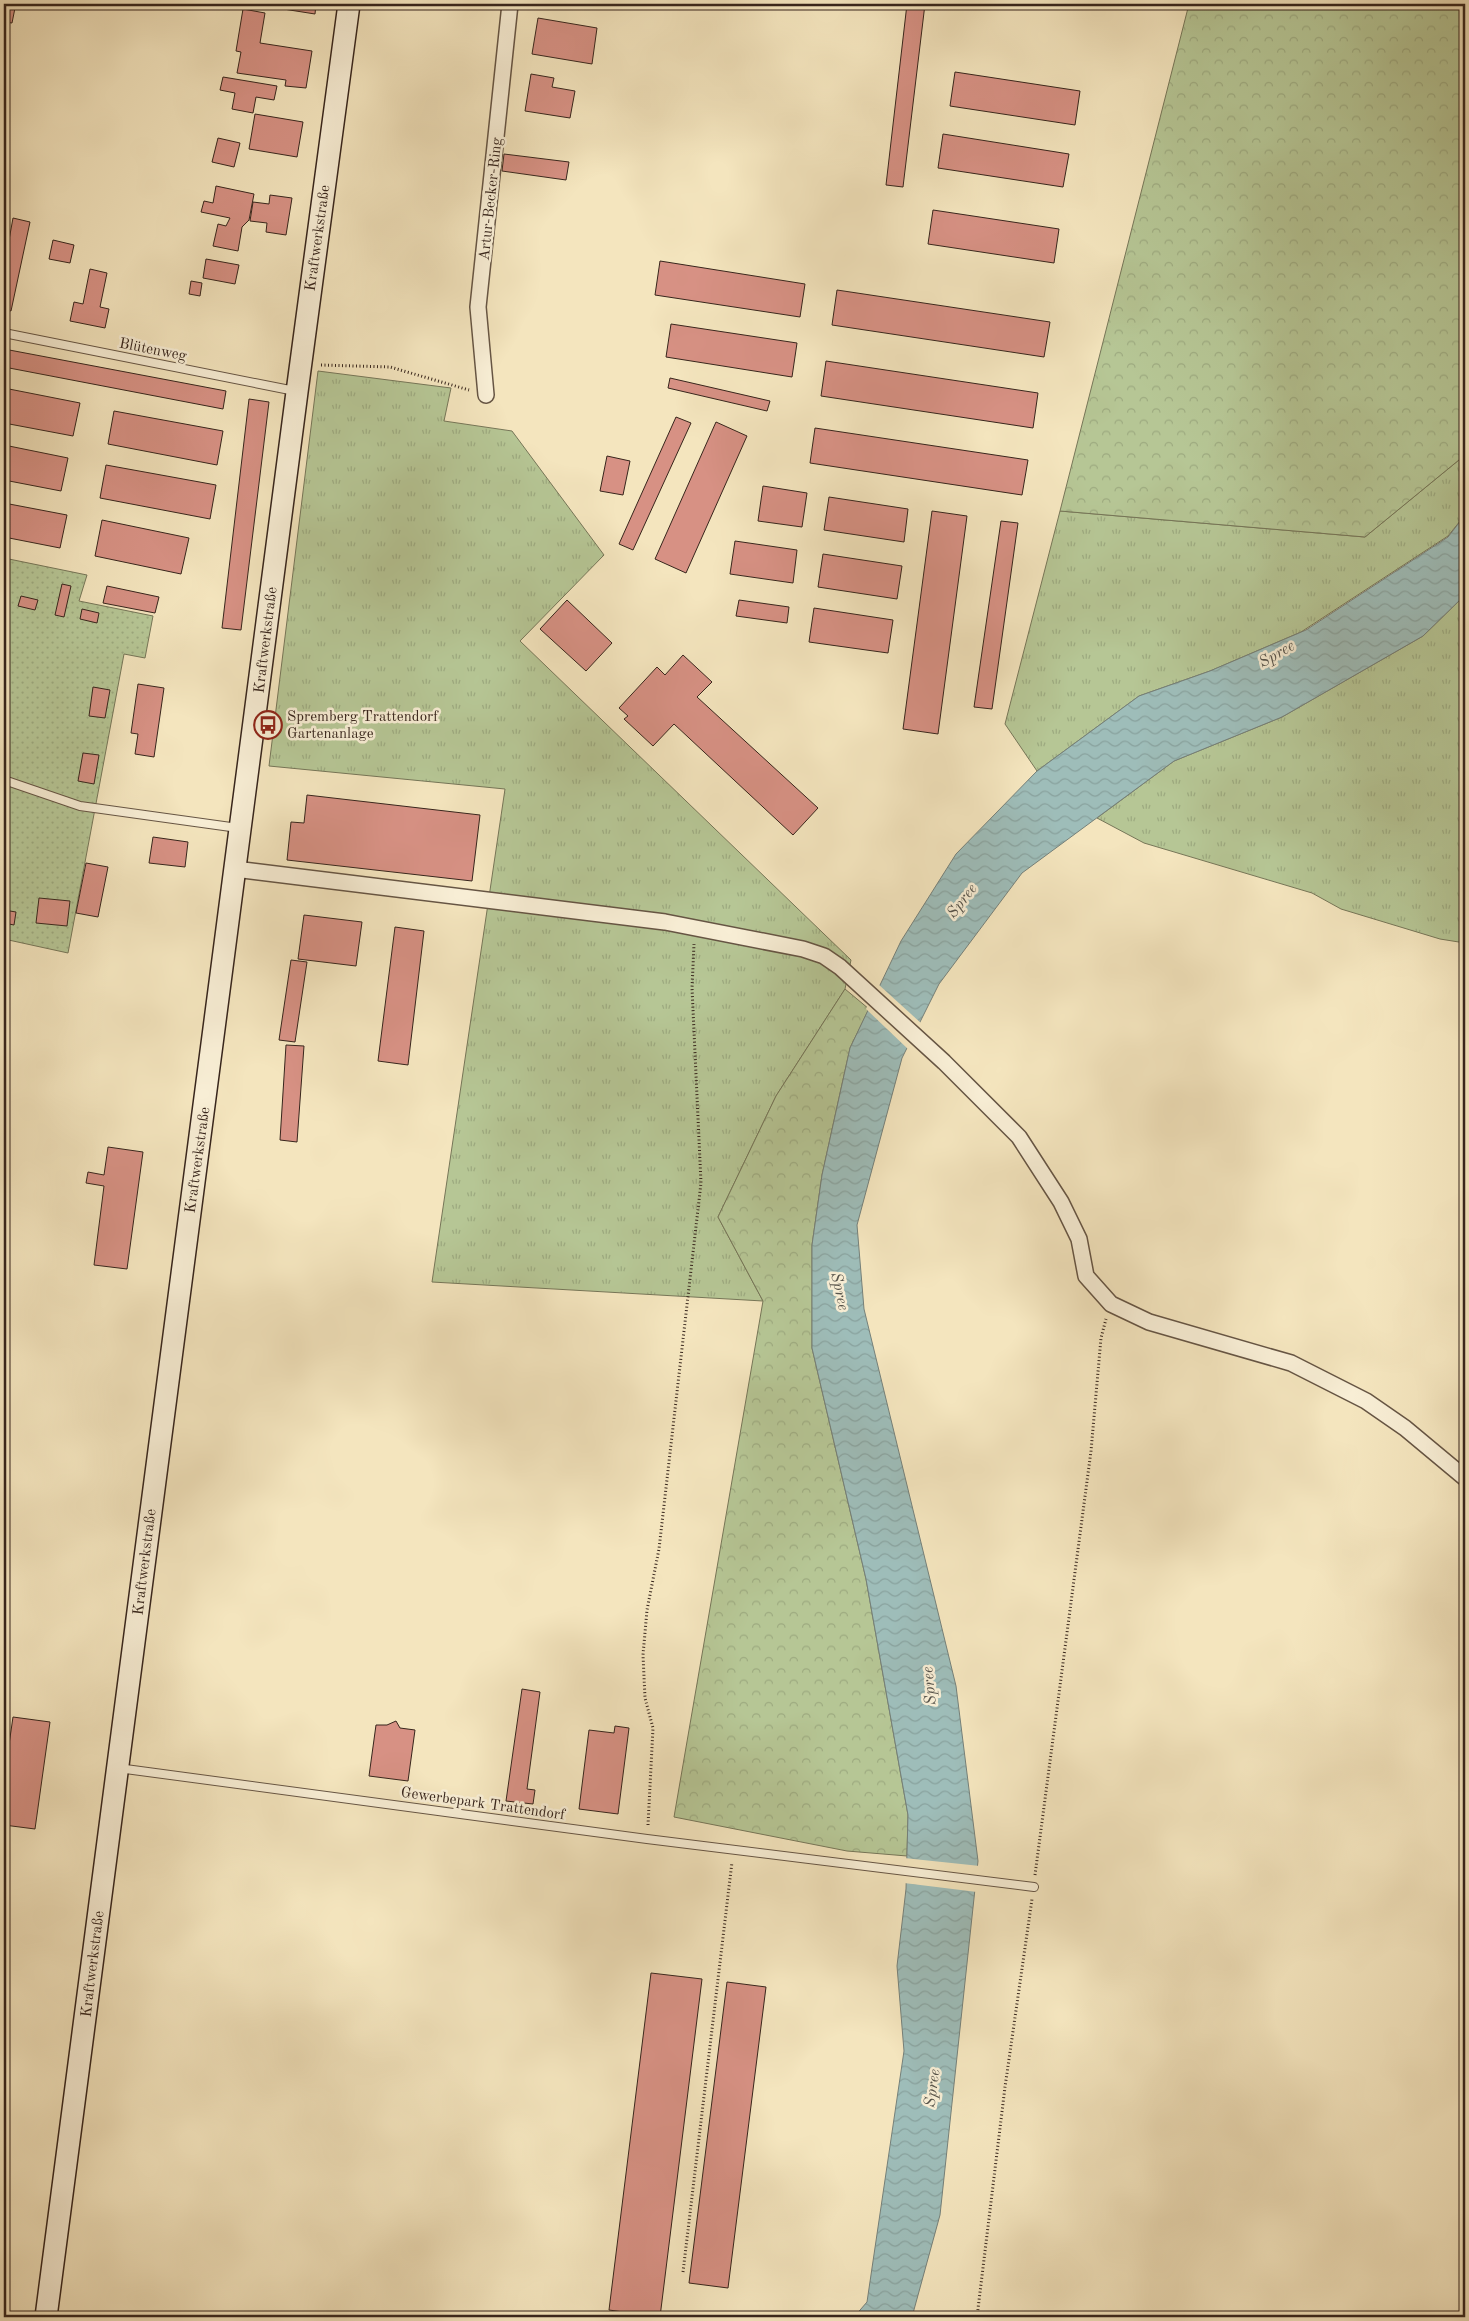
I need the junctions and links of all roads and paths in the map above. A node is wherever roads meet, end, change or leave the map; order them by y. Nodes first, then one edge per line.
1 (349, 4) edge
2 (510, 4) edge
3 (4, 333) edge
4 (300, 364) junction
5 (297, 392) junction
6 (486, 395) joint
7 (4, 780) edge
8 (240, 829) junction
9 (235, 869) junction
10 (694, 928) junction
11 (1111, 1304) junction
12 (1465, 1478) edge
13 (117, 1768) junction
14 (647, 1839) junction
15 (733, 1849) junction
16 (1034, 1886) junction
17 (683, 2272) dead end
18 (46, 2317) edge
19 (977, 2317) edge

1 - 4 main road, Kraftwerkstraße
2 - 6 street, Artur-Becker-Ring
3 - 5 lane, Blütenweg
4 - 5 main road, Kraftwerkstraße
4 - 6 path
5 - 8 main road, Kraftwerkstraße
7 - 8 lane
8 - 9 main road, Kraftwerkstraße
9 - 10 street
9 - 13 main road, Kraftwerkstraße
10 - 11 street
10 - 14 path
11 - 12 street
11 - 16 path
13 - 14 lane, Gewerbepark Trattendorf
13 - 18 main road, Kraftwerkstraße
14 - 15 lane, Gewerbepark Trattendorf
15 - 16 lane, Gewerbepark Trattendorf
15 - 17 path
16 - 19 path

